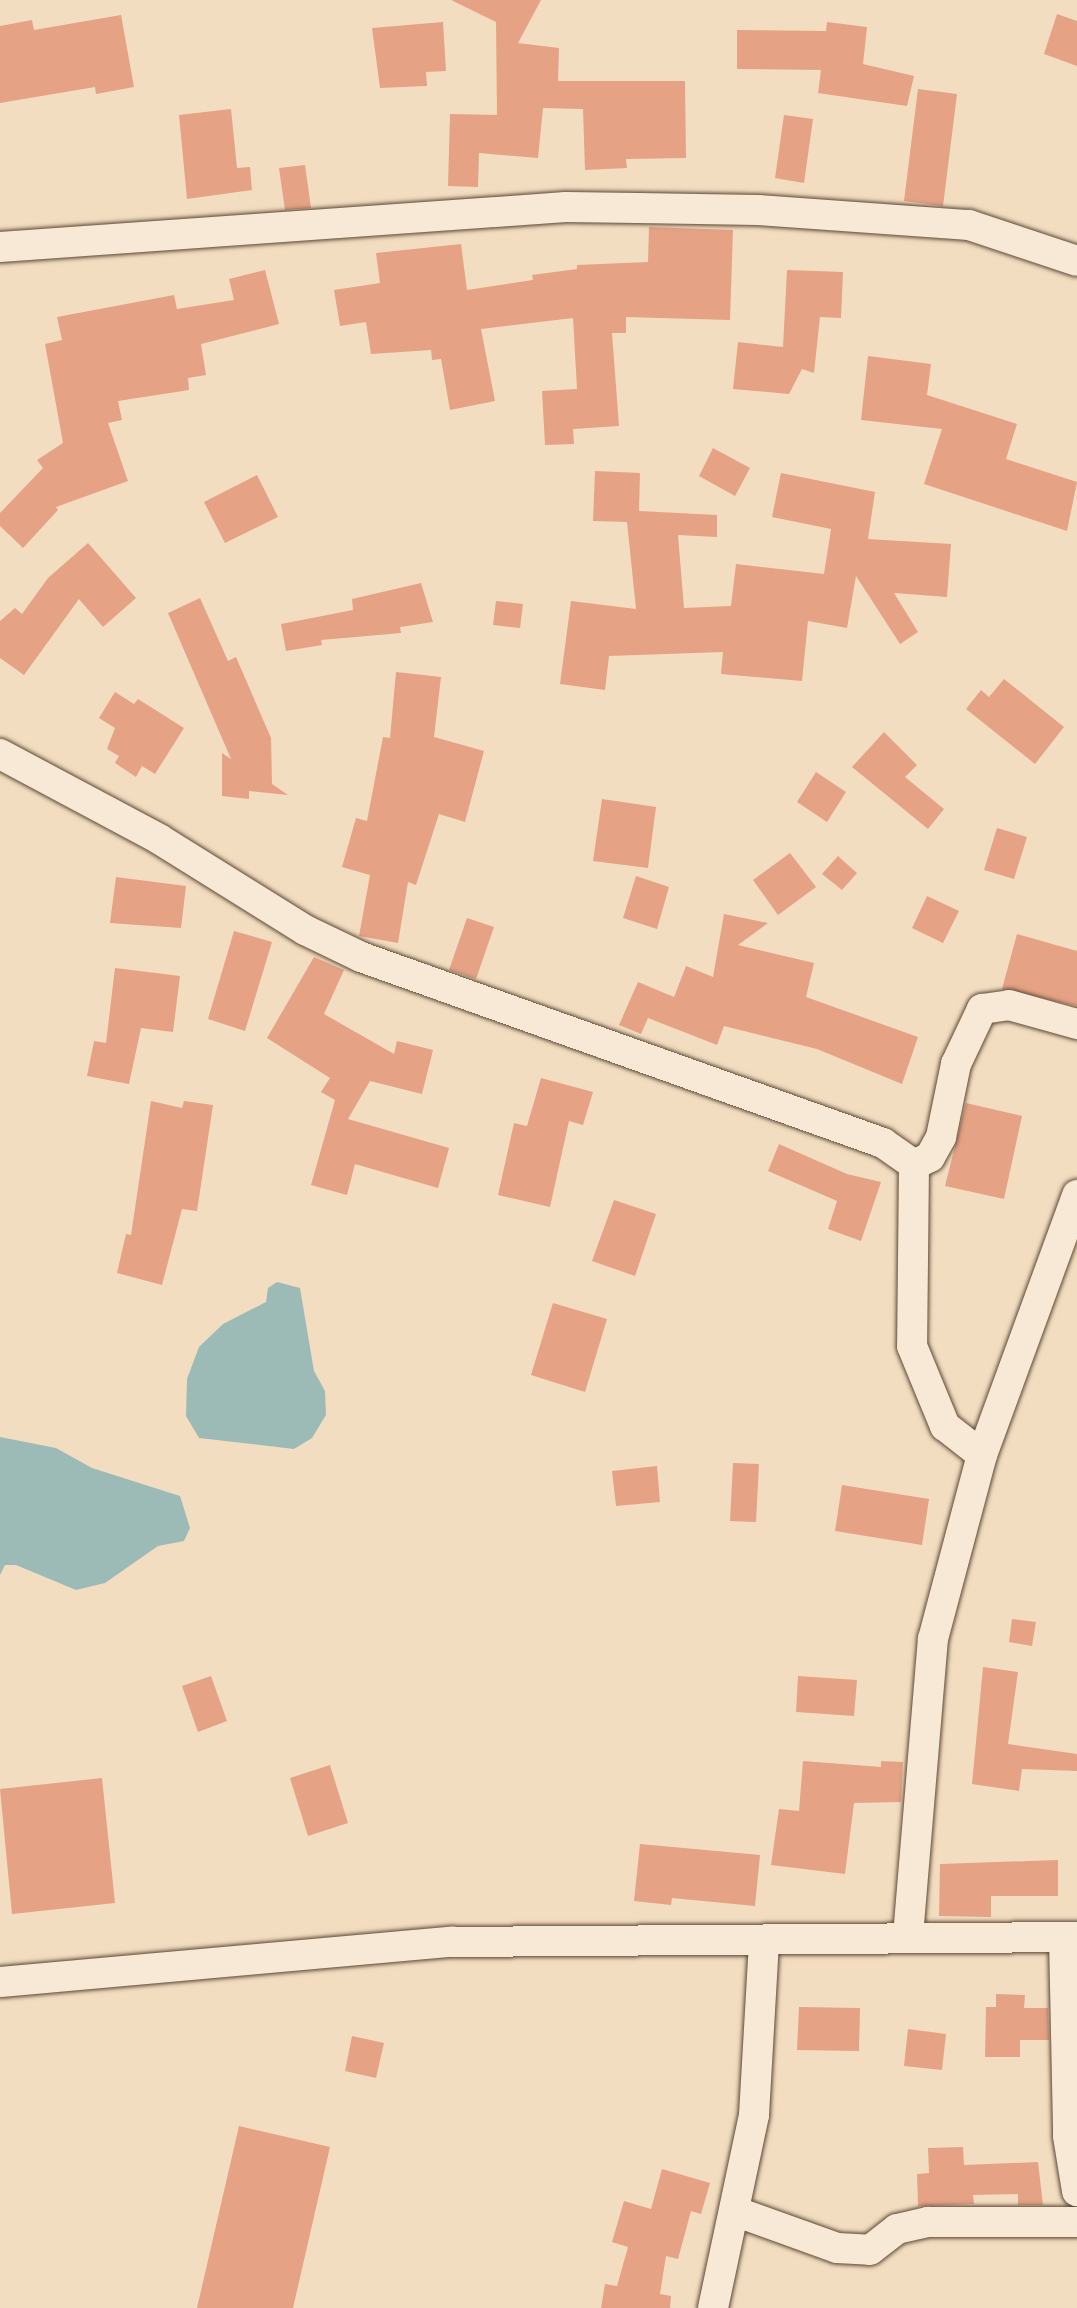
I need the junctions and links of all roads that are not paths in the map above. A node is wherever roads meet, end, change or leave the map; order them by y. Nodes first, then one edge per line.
1 (0, 247) edge
2 (1077, 261) edge
3 (0, 754) edge
4 (1077, 1024) edge
5 (914, 1165) junction
6 (1077, 1195) edge
7 (982, 1455) junction
8 (908, 1936) junction
9 (1071, 1937) edge
10 (764, 1940) junction
11 (0, 1982) edge
12 (1077, 2191) edge
13 (737, 2211) junction
14 (1077, 2222) edge
15 (713, 2308) edge

1 - 2 street
3 - 5 street
4 - 5 street
5 - 7 street
6 - 7 street
7 - 8 street
8 - 9 street
8 - 10 street
9 - 12 street
10 - 11 street
10 - 13 street
13 - 14 street
13 - 15 street

